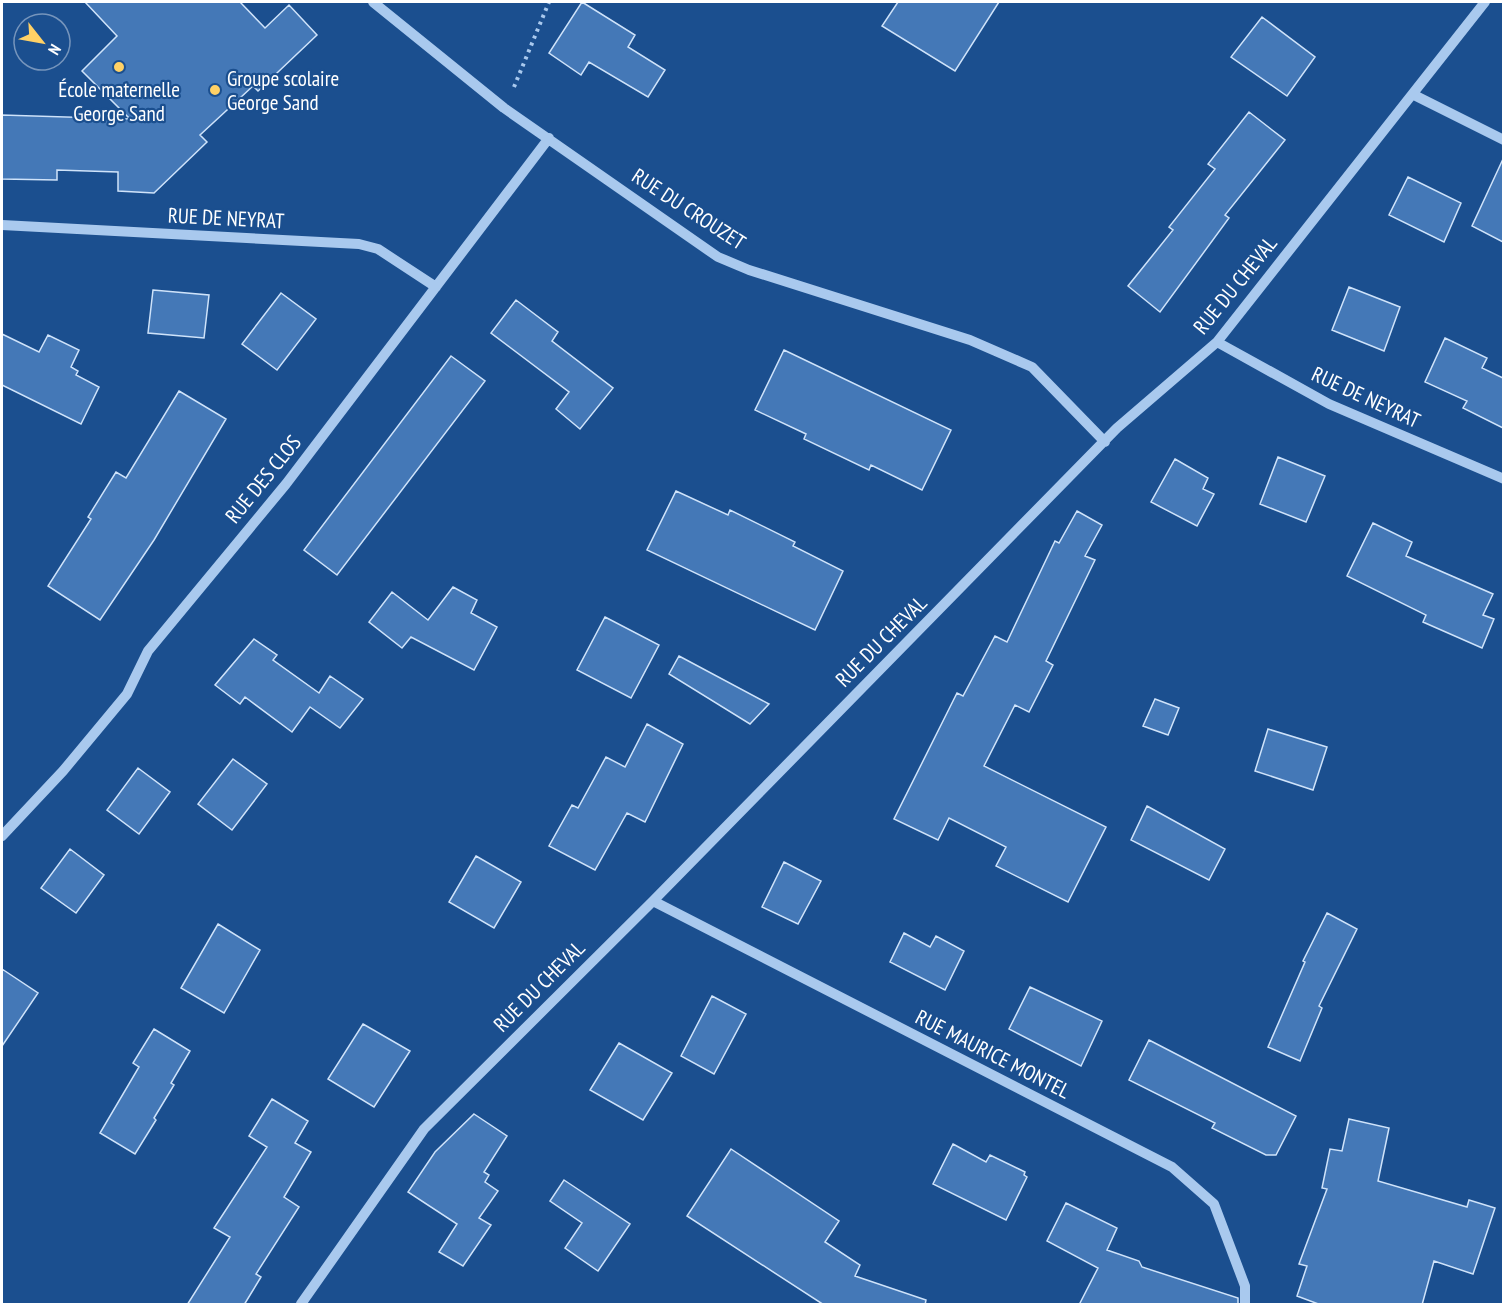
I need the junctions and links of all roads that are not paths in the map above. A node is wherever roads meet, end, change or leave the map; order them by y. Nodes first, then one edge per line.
1 (373, 2) edge
2 (1485, 2) edge
3 (1414, 95) junction
4 (549, 138) junction
5 (1503, 140) edge
6 (2, 225) edge
7 (436, 287) junction
8 (1217, 342) junction
9 (1105, 442) junction
10 (1503, 479) edge
11 (2, 836) edge
12 (653, 901) junction
13 (301, 1305) edge
14 (1245, 1305) edge

1 - 4 street, RUE DU CROUZET
2 - 3 street, RUE DU CHEVAL
3 - 5 street
3 - 8 street, RUE DU CHEVAL
4 - 7 street, RUE DES CLOS
4 - 9 street, RUE DU CROUZET
6 - 7 street, RUE DE NEYRAT
7 - 11 street, RUE DES CLOS
8 - 9 street, RUE DU CHEVAL
8 - 10 street, RUE DE NEYRAT
9 - 12 street, RUE DU CHEVAL
12 - 13 street, RUE DU CHEVAL
12 - 14 street, RUE MAURICE MONTEL

